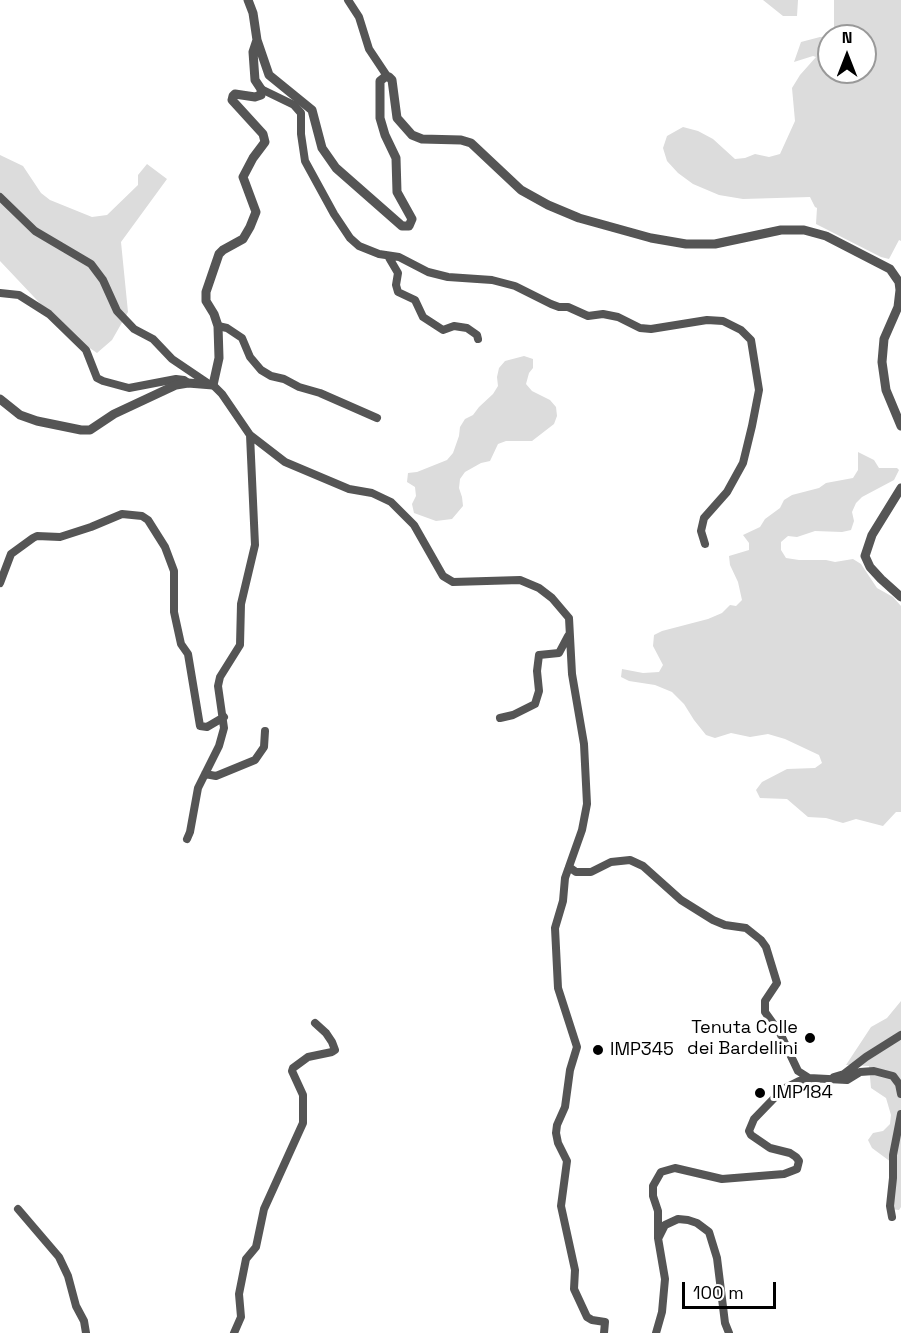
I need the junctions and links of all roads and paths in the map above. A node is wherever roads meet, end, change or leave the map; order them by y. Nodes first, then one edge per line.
1 (248, 0) edge
2 (348, 0) edge
3 (257, 40) junction
4 (387, 76) junction
5 (261, 89) junction
6 (0, 197) edge
7 (388, 256) junction
8 (0, 293) edge
9 (218, 326) junction
10 (478, 339) dead end
11 (188, 383) junction
12 (212, 385) junction
13 (0, 399) edge
14 (377, 418) dead end
15 (901, 426) edge
16 (250, 435) junction
17 (901, 488) edge
18 (705, 544) dead end
19 (0, 583) edge
20 (901, 597) edge
21 (568, 636) junction
22 (224, 717) junction
23 (500, 718) dead end
24 (265, 731) dead end
25 (205, 774) junction
26 (187, 838) dead end
27 (569, 867) junction
28 (315, 1023) dead end
29 (901, 1035) edge
30 (809, 1078) junction
31 (825, 1080) junction
32 (901, 1094) edge
33 (901, 1114) edge
34 (18, 1209) dead end
35 (892, 1217) dead end
36 (658, 1238) junction
37 (86, 1333) edge
38 (234, 1333) edge
39 (604, 1333) edge
40 (656, 1333) edge
41 (729, 1333) edge

1 - 3 street
2 - 4 street
3 - 4 street
3 - 5 street
4 - 15 street
5 - 7 street
5 - 9 street
6 - 12 street
7 - 10 street
7 - 18 street
8 - 11 street
9 - 12 street
9 - 14 street
11 - 12 street
11 - 13 street
12 - 16 street
16 - 21 street
16 - 22 street
17 - 20 street
19 - 22 street
21 - 23 street
21 - 27 street
22 - 25 street
24 - 25 street
25 - 26 street
27 - 30 street
27 - 39 street
28 - 38 street
29 - 31 street
30 - 31 street
30 - 36 street
31 - 32 street
33 - 35 street
34 - 37 street
36 - 40 street
36 - 41 street

